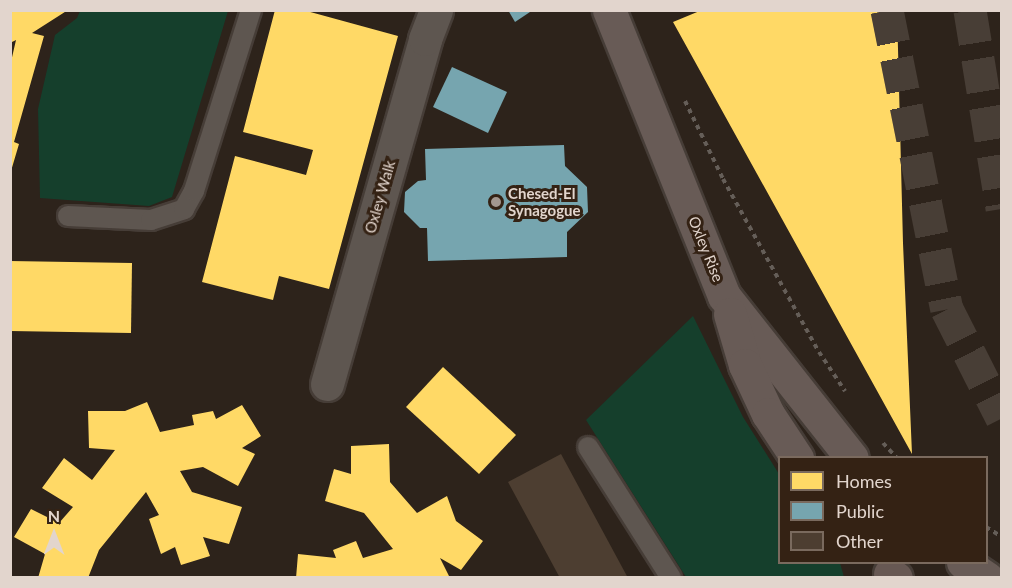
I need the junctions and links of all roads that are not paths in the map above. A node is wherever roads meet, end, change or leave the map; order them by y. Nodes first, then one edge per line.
1 (251, 10) edge
2 (436, 10) edge
3 (609, 10) edge
4 (68, 216) dead end
5 (724, 296) junction
6 (327, 384) dead end
7 (588, 447) dead end
8 (795, 456) edge
9 (850, 456) edge
10 (966, 564) edge
11 (671, 578) edge
12 (987, 578) edge

1 - 4 lane
2 - 6 street, Oxley Walk
3 - 5 main road, Oxley Rise
5 - 8 main road
5 - 9 main road, Oxley Rise
7 - 11 lane
10 - 12 main road

